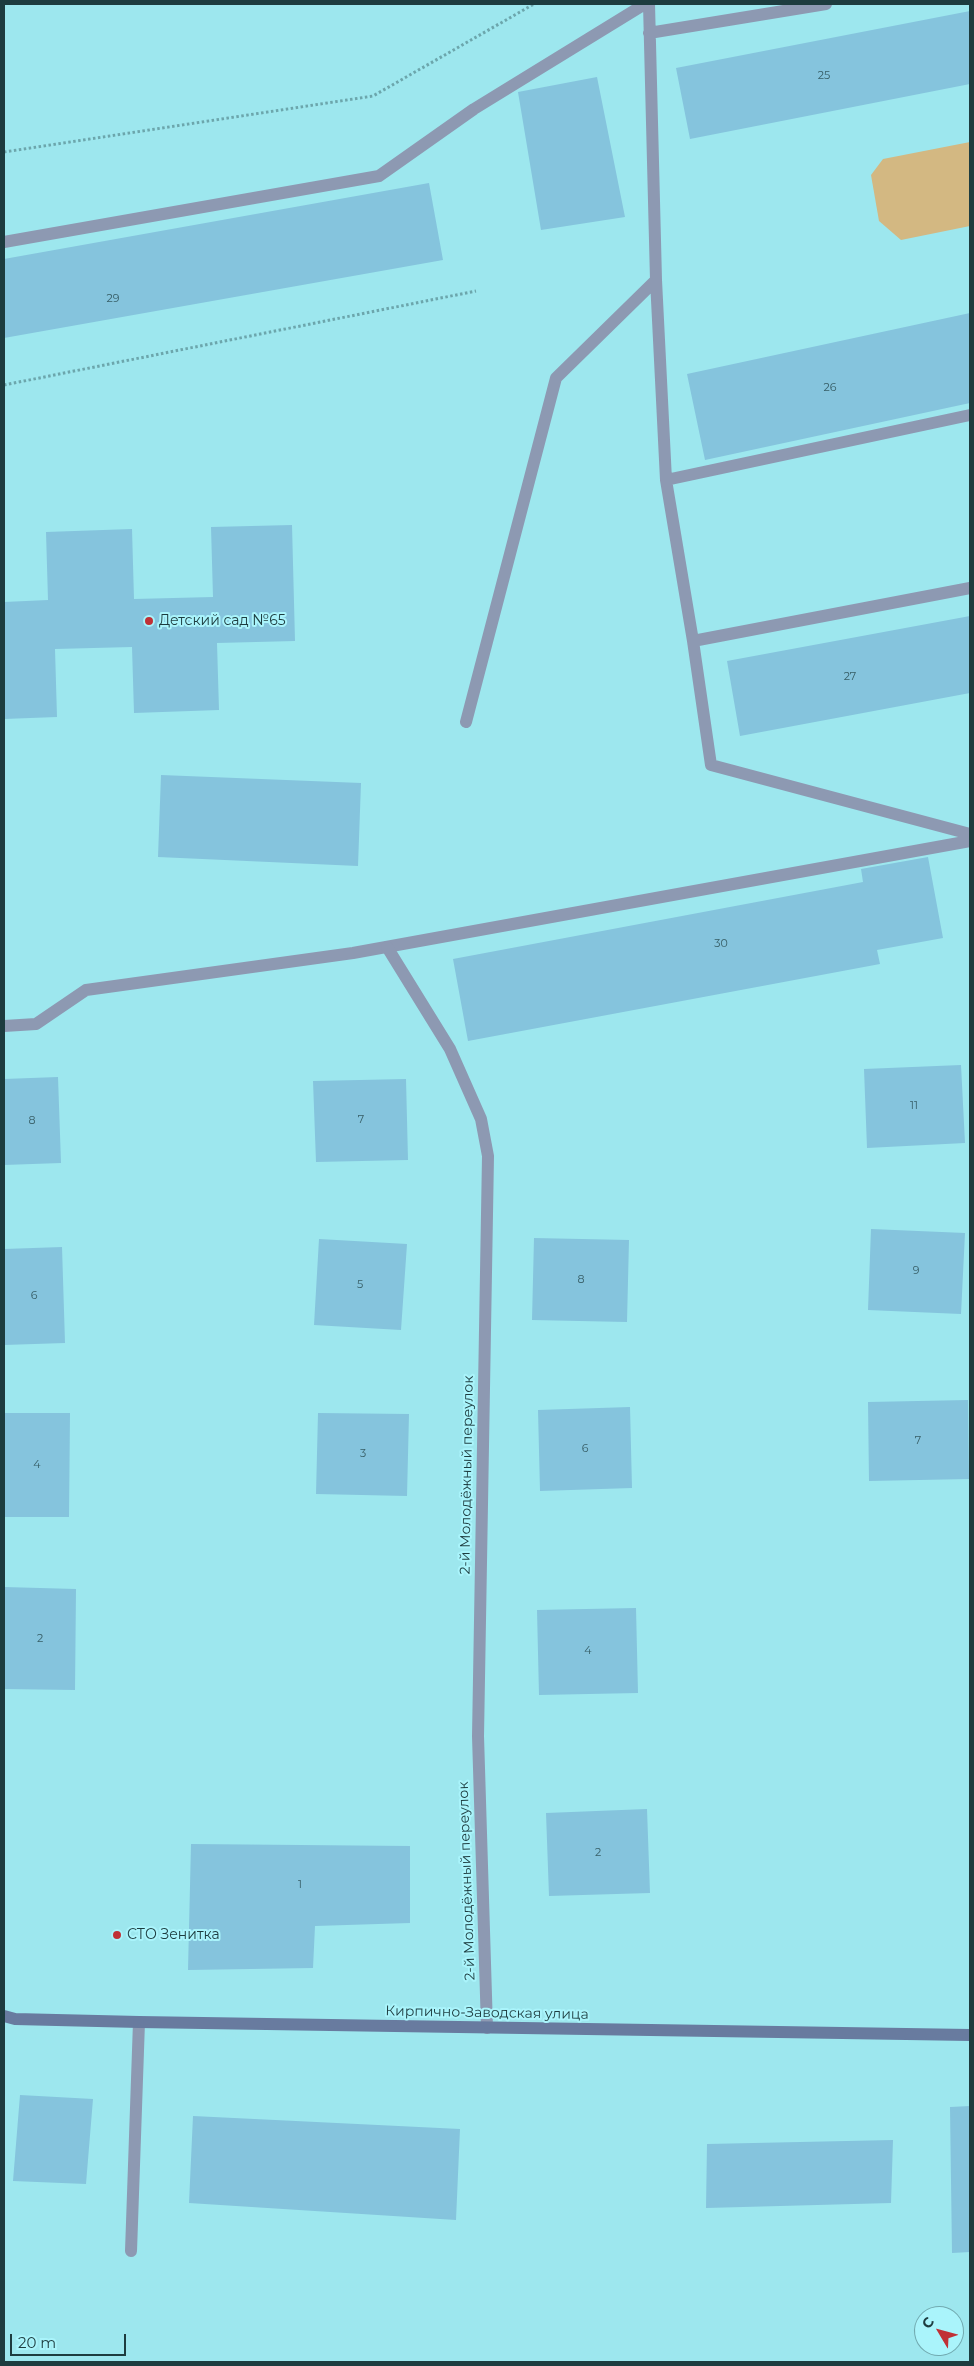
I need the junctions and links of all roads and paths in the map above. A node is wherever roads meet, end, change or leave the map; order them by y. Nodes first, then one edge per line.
1 (534, 4) edge
2 (645, 4) edge
3 (649, 4) edge
4 (826, 4) edge
5 (649, 33) junction
6 (4, 152) edge
7 (4, 242) edge
8 (656, 280) junction
9 (476, 291) dead end
10 (4, 385) edge
11 (970, 416) edge
12 (666, 480) junction
13 (970, 588) edge
14 (693, 642) junction
15 (466, 722) dead end
16 (970, 834) edge
17 (970, 841) edge
18 (387, 947) junction
19 (4, 1026) edge
20 (4, 2016) edge
21 (139, 2022) junction
22 (487, 2028) junction
23 (970, 2035) edge
24 (131, 2251) dead end

1 - 6 path
2 - 7 street
3 - 5 street
4 - 5 street
5 - 8 street
8 - 12 street
8 - 15 street
9 - 10 path
11 - 12 street
12 - 14 street
13 - 14 street
14 - 16 street
17 - 18 street
18 - 19 street
18 - 22 street, 2-й Молодёжный переулок
20 - 21 street, Кирпично-Заводская улица
21 - 22 street, Кирпично-Заводская улица
21 - 24 street
22 - 23 street, Кирпично-Заводская улица

